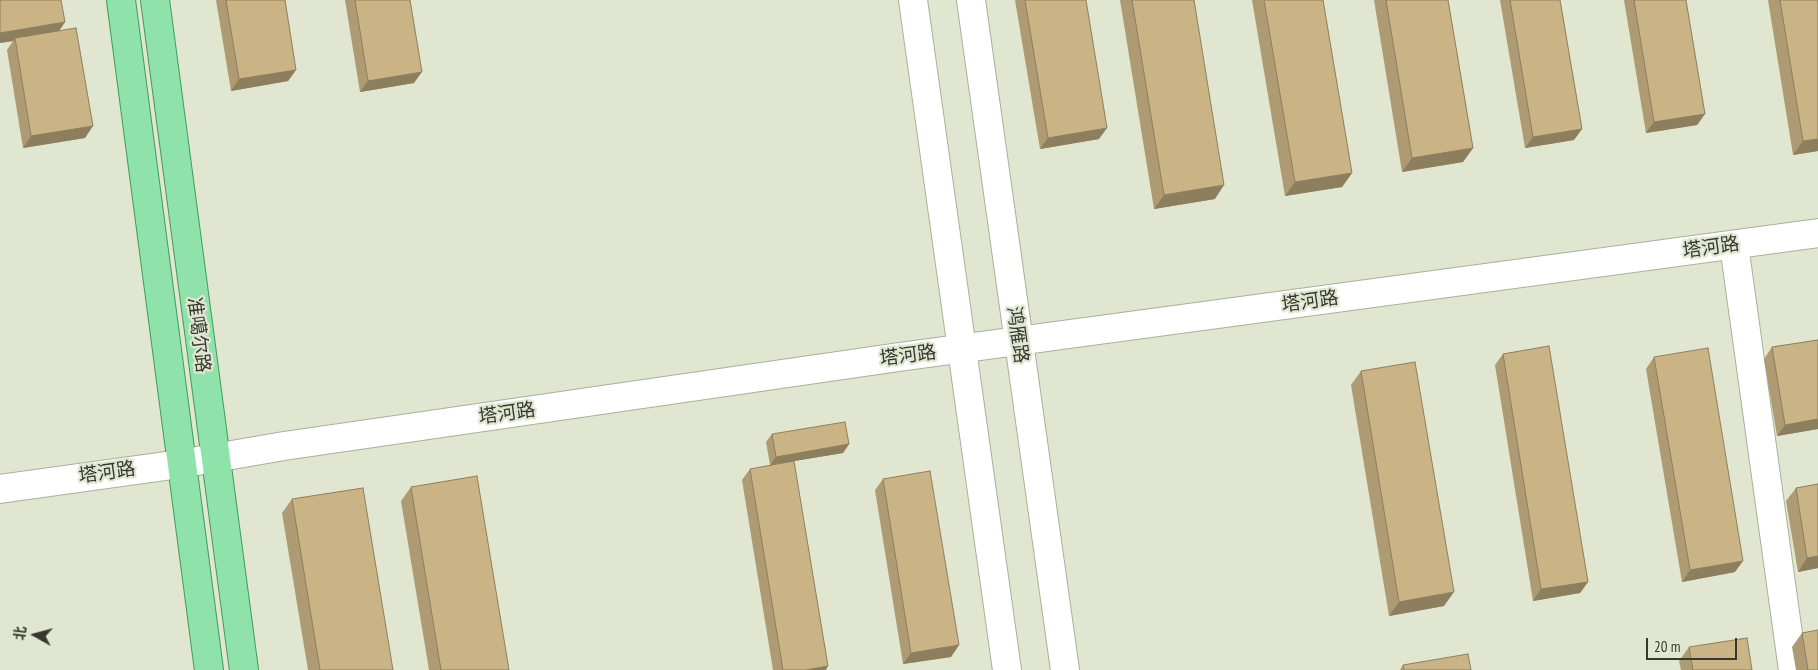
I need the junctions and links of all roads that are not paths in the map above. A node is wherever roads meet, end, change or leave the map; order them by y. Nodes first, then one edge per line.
1 (121, 0) edge
2 (155, 0) edge
3 (913, 0) edge
4 (970, 0) edge
5 (1818, 233) edge
6 (1734, 245) junction
7 (1018, 342) junction
8 (962, 349) junction
9 (215, 458) junction
10 (180, 464) junction
11 (0, 489) edge
12 (209, 670) edge
13 (244, 670) edge
14 (1007, 670) edge
15 (1064, 670) edge
16 (1793, 670) edge

1 - 10 main road, 准噶尔路
2 - 9 main road, 准噶尔路
3 - 8 street
4 - 7 street, 鸿雁路
5 - 6 street, 塔河路
6 - 7 street, 塔河路
6 - 16 street
7 - 8 street, 塔河路
7 - 15 street, 鸿雁路
8 - 9 street, 塔河路
8 - 14 street
9 - 10 street, 塔河路
9 - 13 main road, 准噶尔路
10 - 11 street, 塔河路
10 - 12 main road, 准噶尔路

